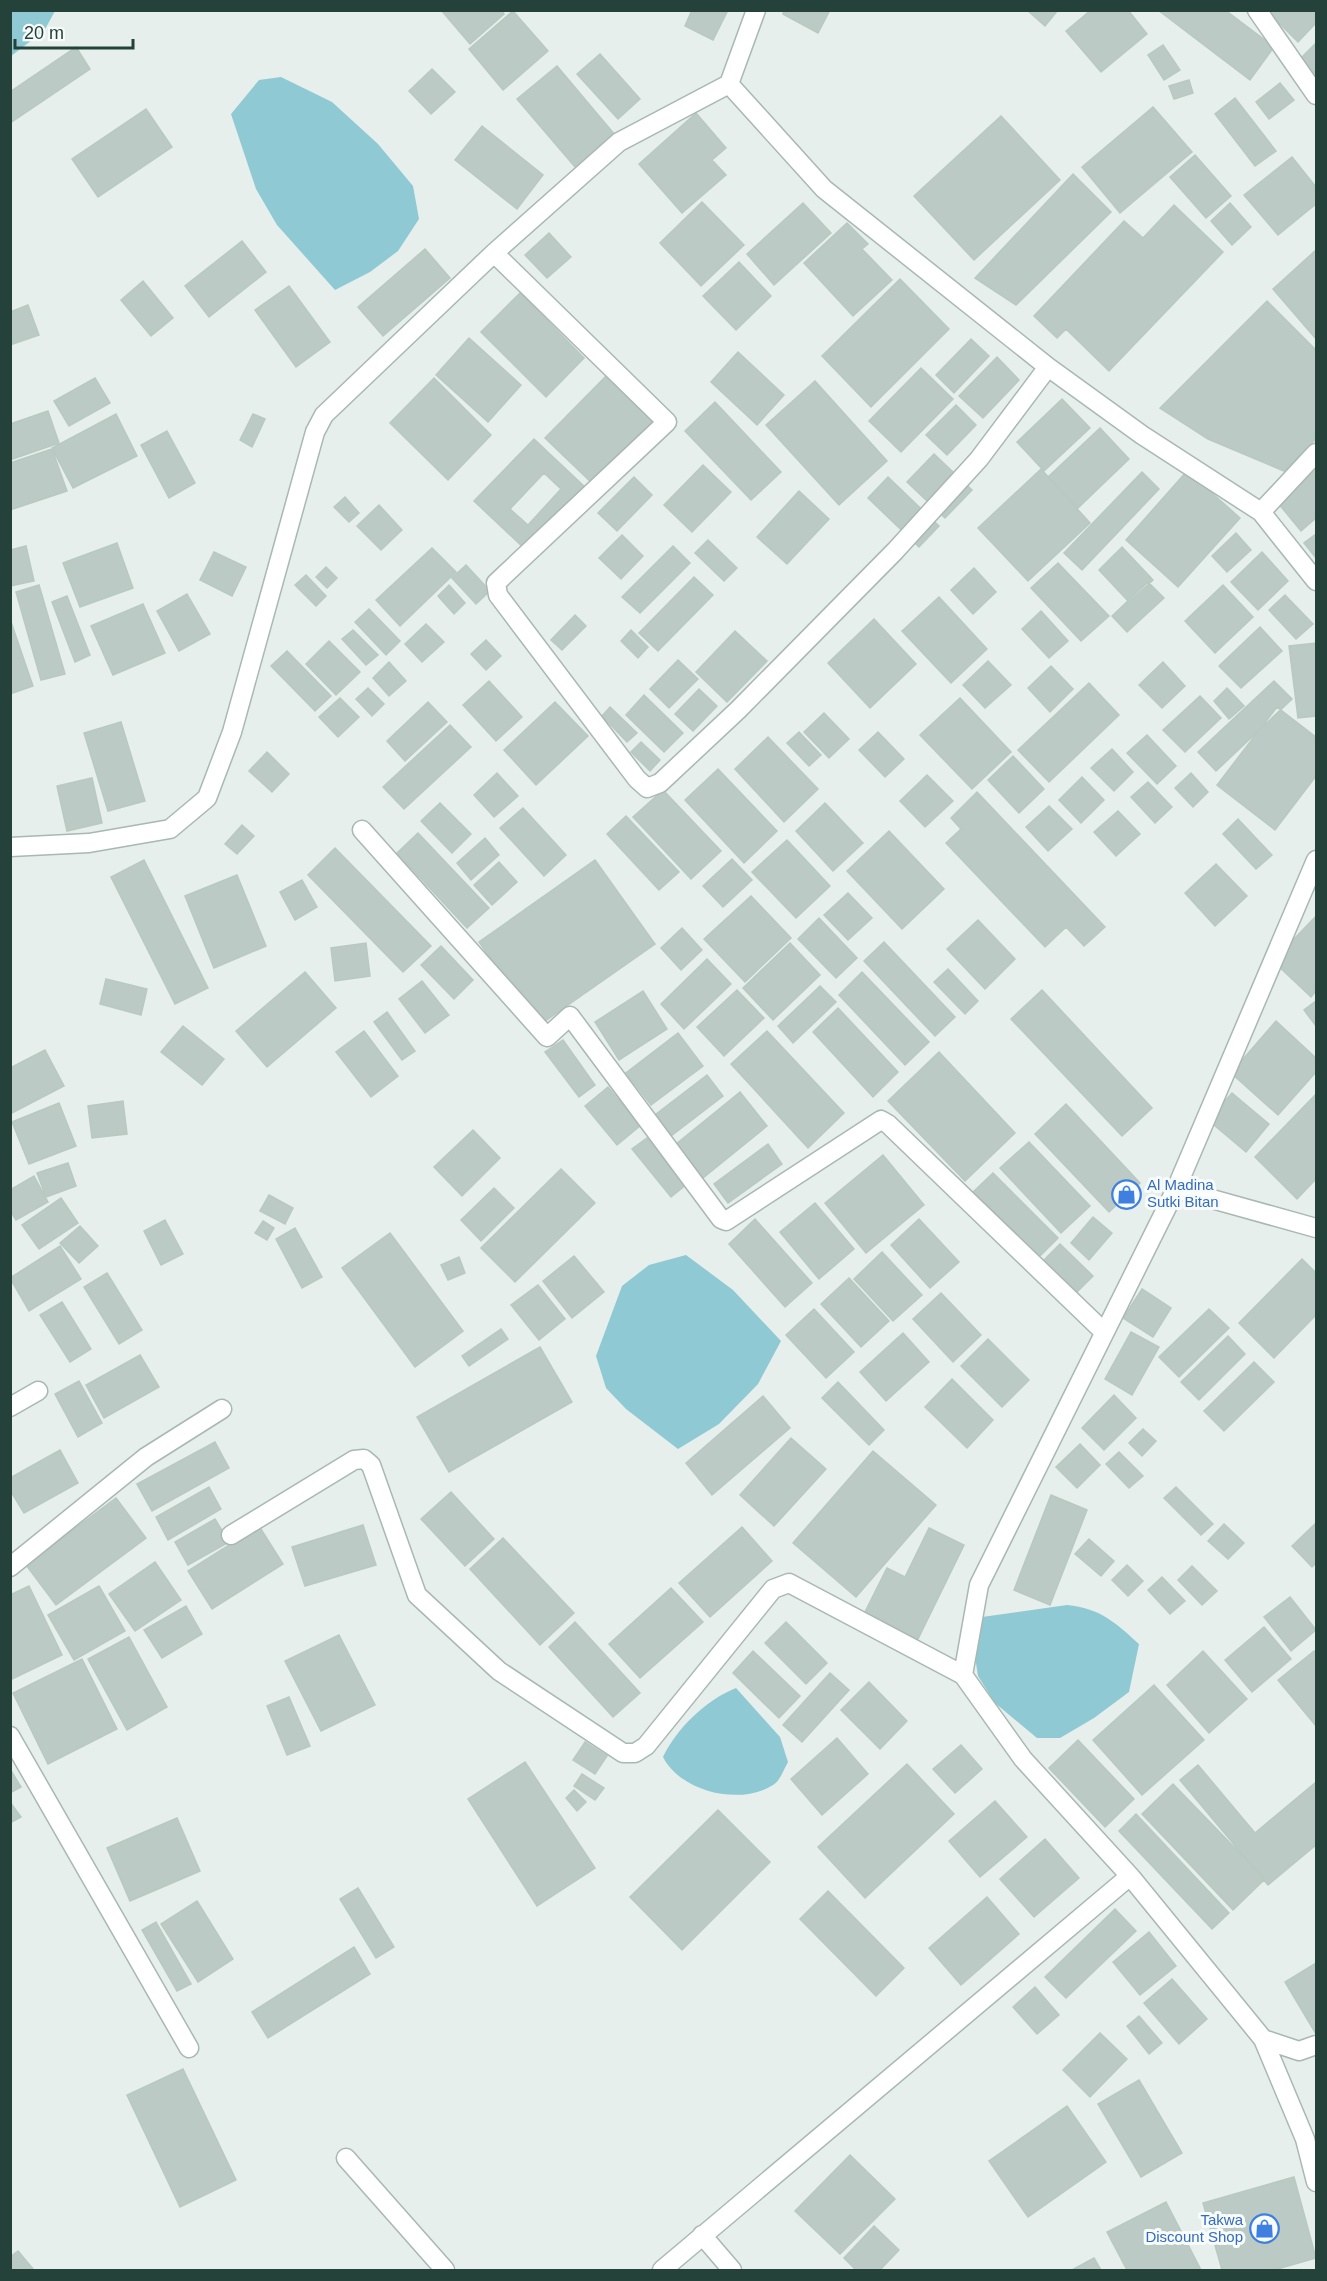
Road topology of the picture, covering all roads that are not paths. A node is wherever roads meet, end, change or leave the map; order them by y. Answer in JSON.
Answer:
{"nodes":[{"id":1,"x":756,"y":10,"type":"edge"},
{"id":2,"x":1257,"y":10,"type":"edge"},
{"id":3,"x":729,"y":84,"type":"junction"},
{"id":4,"x":1317,"y":95,"type":"edge"},
{"id":5,"x":494,"y":253,"type":"junction"},
{"id":6,"x":1048,"y":367,"type":"junction"},
{"id":7,"x":1317,"y":453,"type":"edge"},
{"id":8,"x":1261,"y":512,"type":"junction"},
{"id":9,"x":1317,"y":581,"type":"edge"},
{"id":10,"x":362,"y":831,"type":"dead end"},
{"id":11,"x":10,"y":847,"type":"edge"},
{"id":12,"x":1317,"y":860,"type":"edge"},
{"id":13,"x":1176,"y":1189,"type":"junction"},
{"id":14,"x":1317,"y":1228,"type":"edge"},
{"id":15,"x":1104,"y":1332,"type":"junction"},
{"id":16,"x":38,"y":1391,"type":"dead end"},
{"id":17,"x":10,"y":1407,"type":"edge"},
{"id":18,"x":222,"y":1410,"type":"dead end"},
{"id":19,"x":231,"y":1535,"type":"dead end"},
{"id":20,"x":10,"y":1567,"type":"edge"},
{"id":21,"x":963,"y":1675,"type":"junction"},
{"id":22,"x":10,"y":1736,"type":"edge"},
{"id":23,"x":1130,"y":1876,"type":"junction"},
{"id":24,"x":1263,"y":2039,"type":"junction"},
{"id":25,"x":1317,"y":2044,"type":"edge"},
{"id":26,"x":189,"y":2048,"type":"dead end"},
{"id":27,"x":346,"y":2158,"type":"dead end"},
{"id":28,"x":1317,"y":2182,"type":"edge"},
{"id":29,"x":702,"y":2235,"type":"junction"},
{"id":30,"x":445,"y":2271,"type":"edge"},
{"id":31,"x":662,"y":2271,"type":"edge"},
{"id":32,"x":732,"y":2271,"type":"edge"}],
"edges":[{"from":1,"to":3,"type":"street"},
{"from":2,"to":4,"type":"street"},
{"from":3,"to":5,"type":"street"},
{"from":3,"to":6,"type":"street"},
{"from":5,"to":6,"type":"street"},
{"from":5,"to":11,"type":"street"},
{"from":6,"to":8,"type":"street"},
{"from":7,"to":8,"type":"street"},
{"from":8,"to":9,"type":"street"},
{"from":10,"to":15,"type":"street"},
{"from":12,"to":13,"type":"street"},
{"from":13,"to":14,"type":"street"},
{"from":13,"to":15,"type":"street"},
{"from":15,"to":21,"type":"street"},
{"from":16,"to":17,"type":"street"},
{"from":18,"to":20,"type":"street"},
{"from":19,"to":21,"type":"street"},
{"from":21,"to":23,"type":"street"},
{"from":22,"to":26,"type":"street"},
{"from":23,"to":24,"type":"street"},
{"from":23,"to":29,"type":"street"},
{"from":24,"to":25,"type":"street"},
{"from":24,"to":28,"type":"street"},
{"from":27,"to":30,"type":"street"},
{"from":29,"to":31,"type":"street"},
{"from":29,"to":32,"type":"street"}]}
